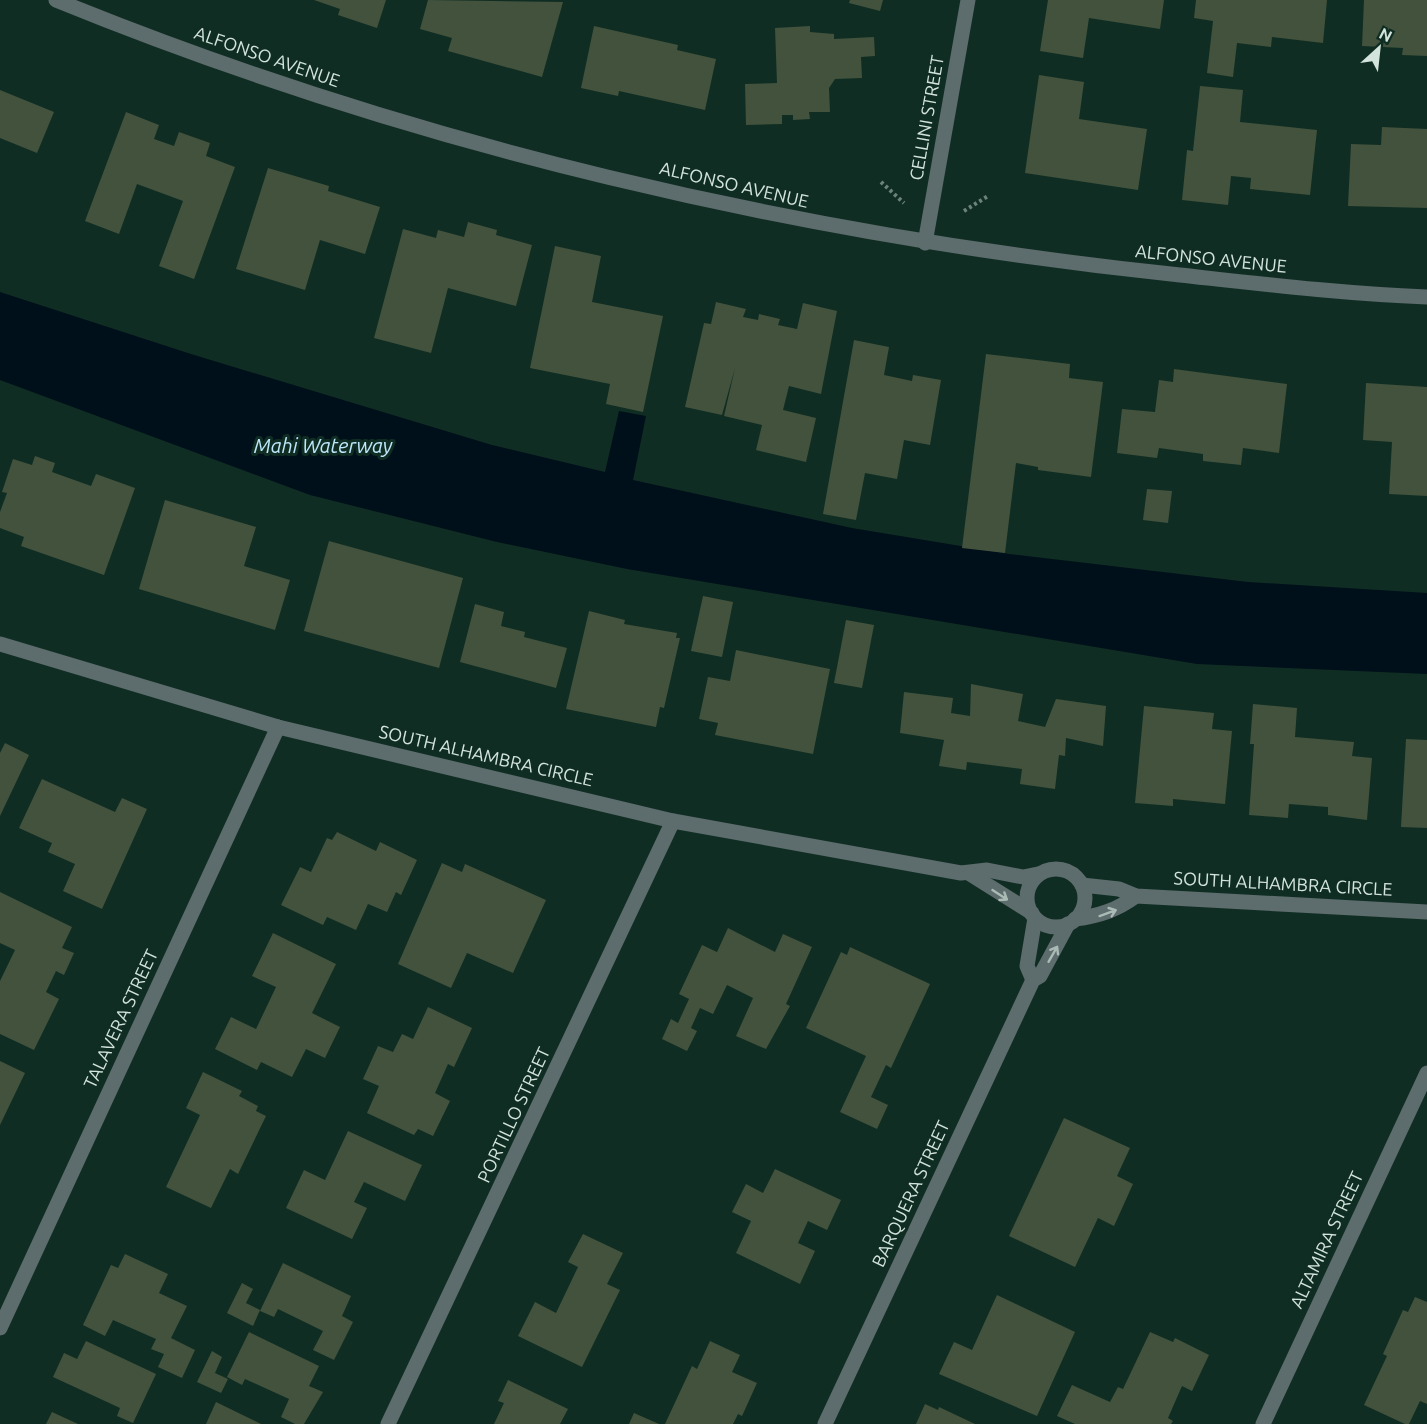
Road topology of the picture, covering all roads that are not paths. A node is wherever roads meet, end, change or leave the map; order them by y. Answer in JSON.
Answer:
{"nodes":[{"id":1,"x":56,"y":0,"type":"edge"},
{"id":2,"x":968,"y":0,"type":"edge"},
{"id":3,"x":925,"y":243,"type":"junction"},
{"id":4,"x":1427,"y":297,"type":"edge"},
{"id":5,"x":0,"y":644,"type":"edge"},
{"id":6,"x":278,"y":727,"type":"junction"},
{"id":7,"x":673,"y":821,"type":"junction"},
{"id":8,"x":970,"y":874,"type":"junction"},
{"id":9,"x":1038,"y":874,"type":"junction"},
{"id":10,"x":1082,"y":885,"type":"junction"},
{"id":11,"x":1136,"y":896,"type":"junction"},
{"id":12,"x":1427,"y":912,"type":"edge"},
{"id":13,"x":1033,"y":915,"type":"junction"},
{"id":14,"x":1072,"y":921,"type":"junction"},
{"id":15,"x":1033,"y":980,"type":"junction"},
{"id":16,"x":1427,"y":1073,"type":"edge"},
{"id":17,"x":0,"y":1328,"type":"edge"},
{"id":18,"x":388,"y":1424,"type":"edge"},
{"id":19,"x":825,"y":1424,"type":"edge"},
{"id":20,"x":1263,"y":1424,"type":"edge"}],
"edges":[{"from":1,"to":3,"type":"street","name":"ALFONSO AVENUE"},
{"from":2,"to":3,"type":"street","name":"CELLINI STREET"},
{"from":3,"to":4,"type":"street","name":"ALFONSO AVENUE"},
{"from":5,"to":6,"type":"street","name":"SOUTH ALHAMBRA CIRCLE"},
{"from":6,"to":7,"type":"street","name":"SOUTH ALHAMBRA CIRCLE"},
{"from":6,"to":17,"type":"street","name":"TALAVERA STREET"},
{"from":7,"to":8,"type":"street","name":"SOUTH ALHAMBRA CIRCLE"},
{"from":7,"to":18,"type":"street","name":"PORTILLO STREET"},
{"from":8,"to":9,"type":"street","name":"SOUTH ALHAMBRA CIRCLE"},
{"from":8,"to":13,"type":"street","name":"SOUTH ALHAMBRA CIRCLE","one_way":true},
{"from":9,"to":10,"type":"street"},
{"from":9,"to":13,"type":"street"},
{"from":10,"to":11,"type":"street","name":"SOUTH ALHAMBRA CIRCLE"},
{"from":10,"to":14,"type":"street"},
{"from":11,"to":12,"type":"street","name":"SOUTH ALHAMBRA CIRCLE"},
{"from":14,"to":11,"type":"street","one_way":true},
{"from":13,"to":14,"type":"street"},
{"from":13,"to":15,"type":"street"},
{"from":15,"to":14,"type":"street","name":"BARQUERA STREET","one_way":true},
{"from":15,"to":19,"type":"street","name":"BARQUERA STREET"},
{"from":16,"to":20,"type":"street","name":"ALTAMIRA STREET"}]}
